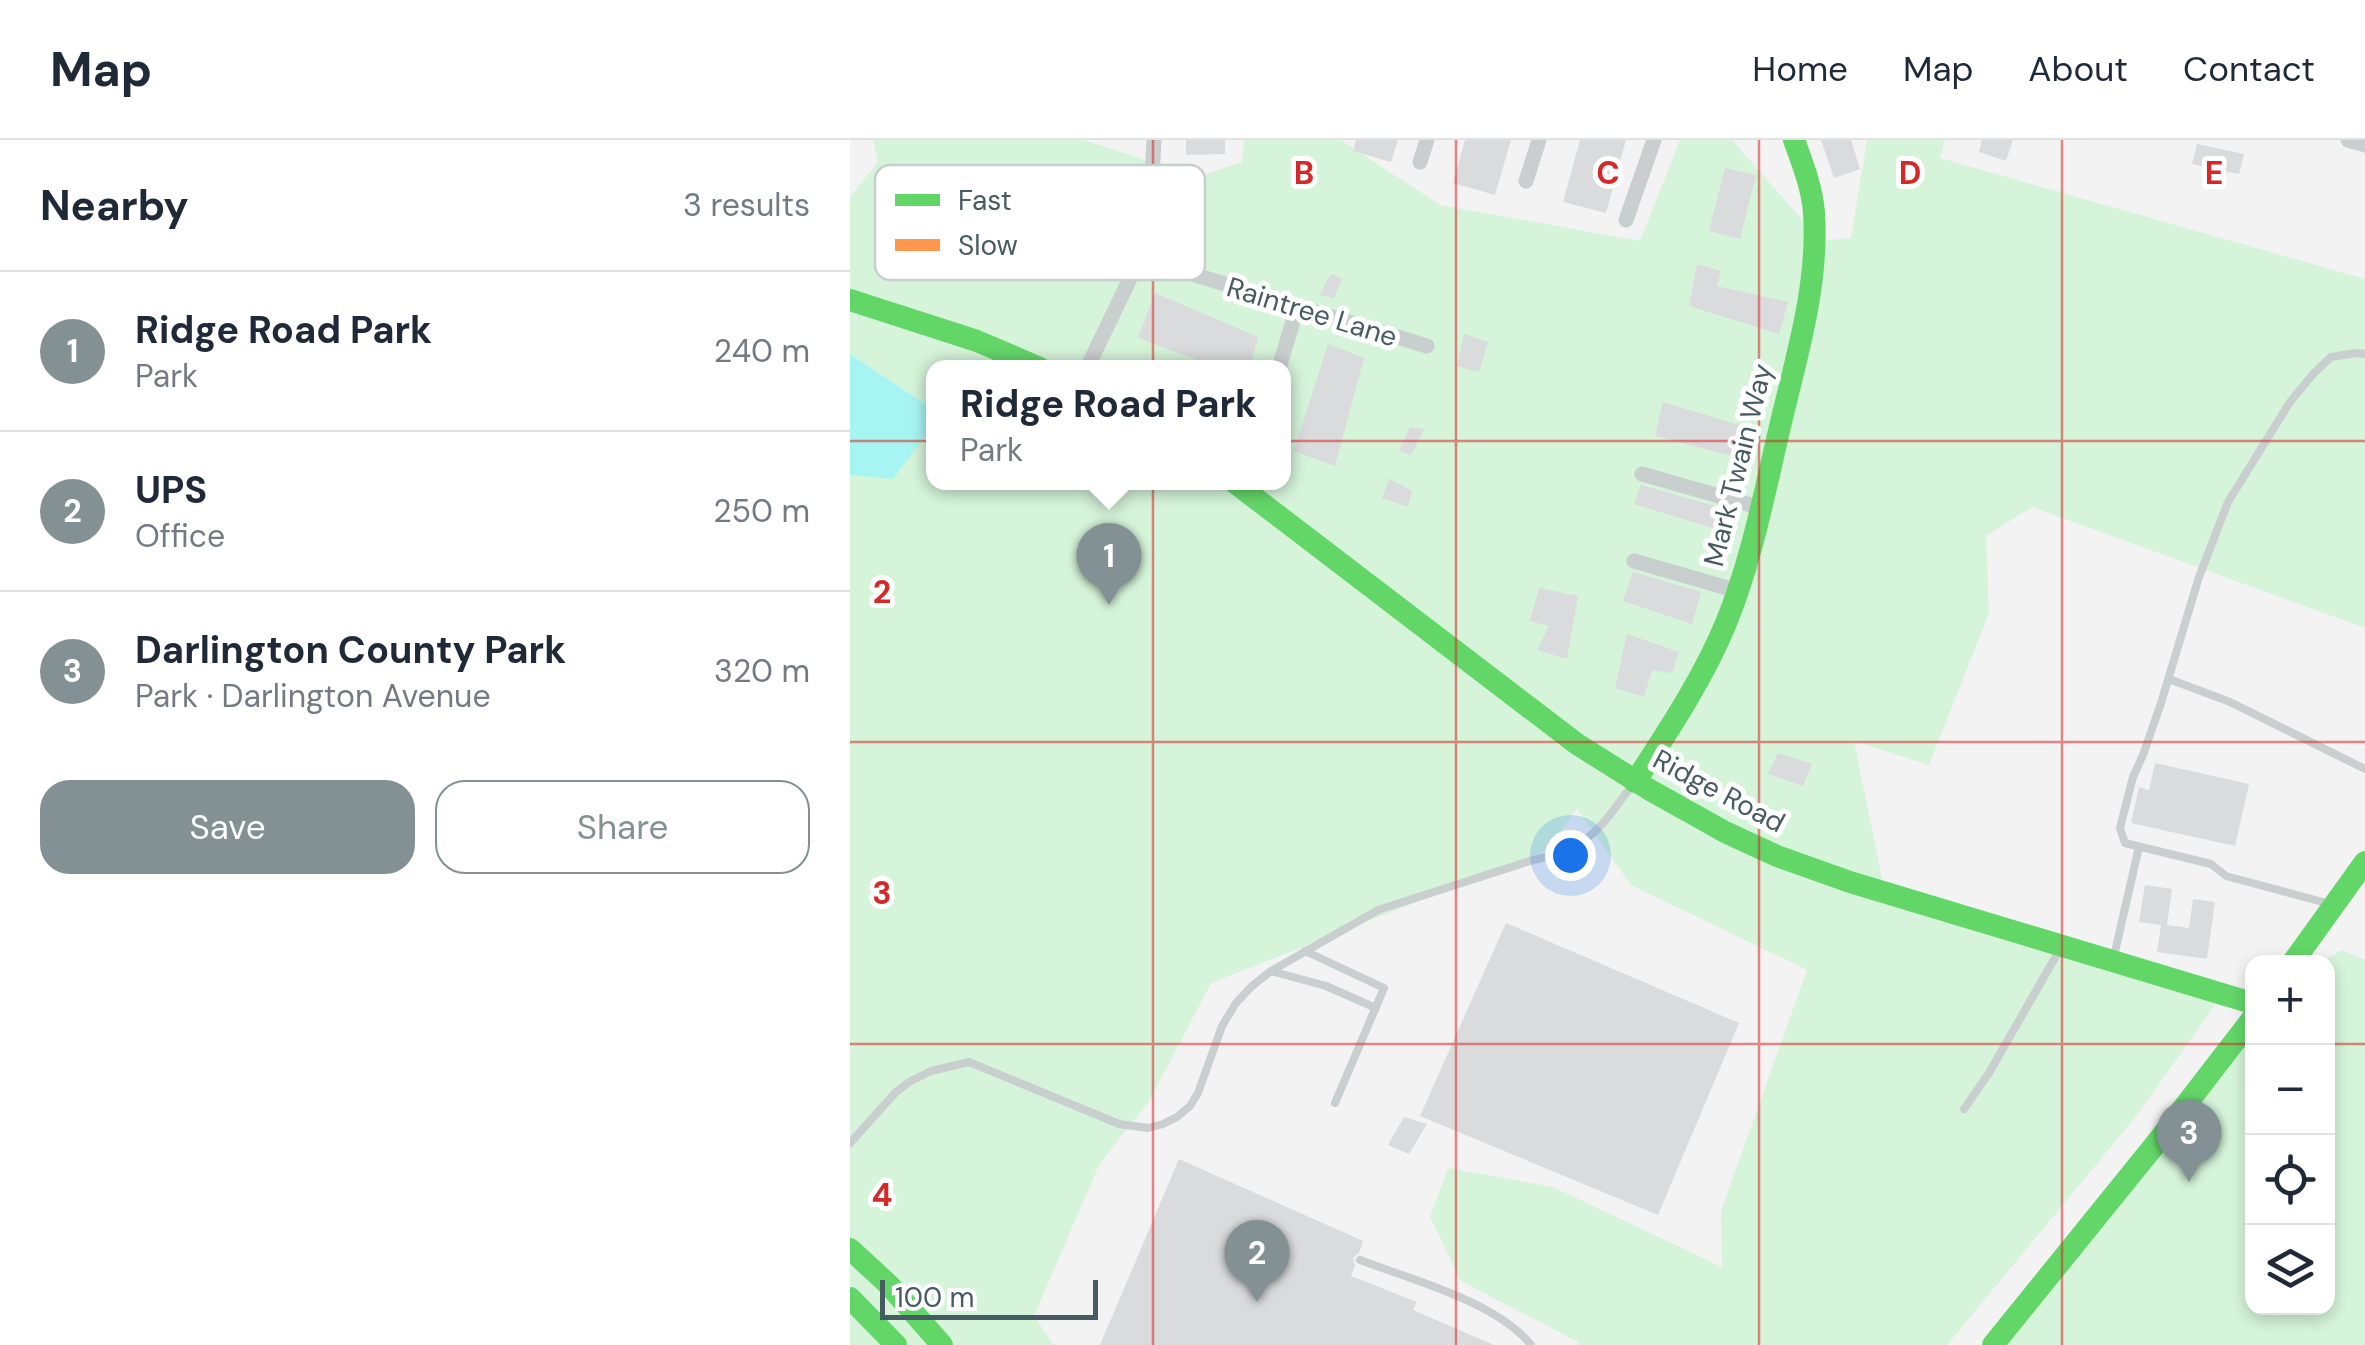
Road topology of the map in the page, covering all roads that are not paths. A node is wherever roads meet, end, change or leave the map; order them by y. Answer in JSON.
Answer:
{"nodes":[{"id":1,"x":1154,"y":140,"type":"edge"},
{"id":2,"x":1427,"y":140,"type":"edge"},
{"id":3,"x":1539,"y":140,"type":"edge"},
{"id":4,"x":1654,"y":140,"type":"edge"},
{"id":5,"x":1794,"y":140,"type":"edge"},
{"id":6,"x":2348,"y":140,"type":"edge"},
{"id":7,"x":2365,"y":145,"type":"edge"},
{"id":8,"x":1420,"y":162,"type":"dead end"},
{"id":9,"x":1153,"y":165,"type":"edge"},
{"id":10,"x":1526,"y":181,"type":"dead end"},
{"id":11,"x":1626,"y":220,"type":"dead end"},
{"id":12,"x":1205,"y":279,"type":"edge"},
{"id":13,"x":1129,"y":280,"type":"edge"},
{"id":14,"x":850,"y":300,"type":"edge"},
{"id":15,"x":1297,"y":308,"type":"junction"},
{"id":16,"x":1427,"y":346,"type":"dead end"},
{"id":17,"x":2365,"y":354,"type":"edge"},
{"id":18,"x":1022,"y":360,"type":"edge"},
{"id":19,"x":1091,"y":360,"type":"edge"},
{"id":20,"x":1281,"y":360,"type":"edge"},
{"id":21,"x":1642,"y":474,"type":"dead end"},
{"id":22,"x":1244,"y":490,"type":"edge"},
{"id":23,"x":1761,"y":508,"type":"junction"},
{"id":24,"x":1634,"y":561,"type":"dead end"},
{"id":25,"x":1738,"y":591,"type":"junction"},
{"id":26,"x":2169,"y":679,"type":"junction"},
{"id":27,"x":2365,"y":769,"type":"edge"},
{"id":28,"x":1635,"y":782,"type":"junction"},
{"id":29,"x":2139,"y":847,"type":"junction"},
{"id":30,"x":2365,"y":862,"type":"edge"},
{"id":31,"x":2334,"y":906,"type":"junction"},
{"id":32,"x":2062,"y":945,"type":"junction"},
{"id":33,"x":1305,"y":952,"type":"junction"},
{"id":34,"x":2299,"y":955,"type":"edge"},
{"id":35,"x":2113,"y":961,"type":"junction"},
{"id":36,"x":1271,"y":971,"type":"junction"},
{"id":37,"x":2245,"y":1002,"type":"edge"},
{"id":38,"x":1376,"y":1008,"type":"junction"},
{"id":39,"x":2245,"y":1028,"type":"edge"},
{"id":40,"x":1335,"y":1103,"type":"dead end"},
{"id":41,"x":1964,"y":1109,"type":"dead end"},
{"id":42,"x":850,"y":1143,"type":"edge"},
{"id":43,"x":850,"y":1250,"type":"edge"},
{"id":44,"x":1360,"y":1260,"type":"dead end"},
{"id":45,"x":850,"y":1298,"type":"edge"},
{"id":46,"x":896,"y":1345,"type":"edge"},
{"id":47,"x":942,"y":1345,"type":"edge"},
{"id":48,"x":1531,"y":1345,"type":"edge"},
{"id":49,"x":1993,"y":1345,"type":"edge"}],
"edges":[{"from":1,"to":9,"type":"street"},
{"from":2,"to":8,"type":"street"},
{"from":3,"to":10,"type":"street"},
{"from":4,"to":11,"type":"street"},
{"from":5,"to":23,"type":"street","name":"Mark Twain Way"},
{"from":6,"to":7,"type":"street"},
{"from":12,"to":15,"type":"street","name":"Raintree Lane"},
{"from":13,"to":19,"type":"street"},
{"from":14,"to":18,"type":"street"},
{"from":15,"to":16,"type":"street","name":"Raintree Lane"},
{"from":15,"to":20,"type":"street"},
{"from":17,"to":26,"type":"lane"},
{"from":21,"to":23,"type":"street"},
{"from":22,"to":28,"type":"street","name":"Ridge Road"},
{"from":23,"to":25,"type":"street","name":"Mark Twain Way"},
{"from":24,"to":25,"type":"street"},
{"from":25,"to":28,"type":"street","name":"Mark Twain Way"},
{"from":26,"to":27,"type":"lane"},
{"from":26,"to":29,"type":"lane"},
{"from":28,"to":32,"type":"street","name":"Ridge Road"},
{"from":28,"to":33,"type":"lane"},
{"from":29,"to":31,"type":"lane"},
{"from":29,"to":35,"type":"lane"},
{"from":30,"to":31,"type":"street"},
{"from":31,"to":34,"type":"street"},
{"from":32,"to":35,"type":"street","name":"Ridge Road"},
{"from":32,"to":41,"type":"lane"},
{"from":33,"to":36,"type":"lane"},
{"from":33,"to":38,"type":"lane"},
{"from":35,"to":37,"type":"street","name":"Ridge Road"},
{"from":36,"to":38,"type":"lane"},
{"from":36,"to":42,"type":"lane"},
{"from":38,"to":40,"type":"lane"},
{"from":39,"to":49,"type":"street"},
{"from":43,"to":47,"type":"street"},
{"from":44,"to":48,"type":"lane"},
{"from":45,"to":46,"type":"street"}]}
